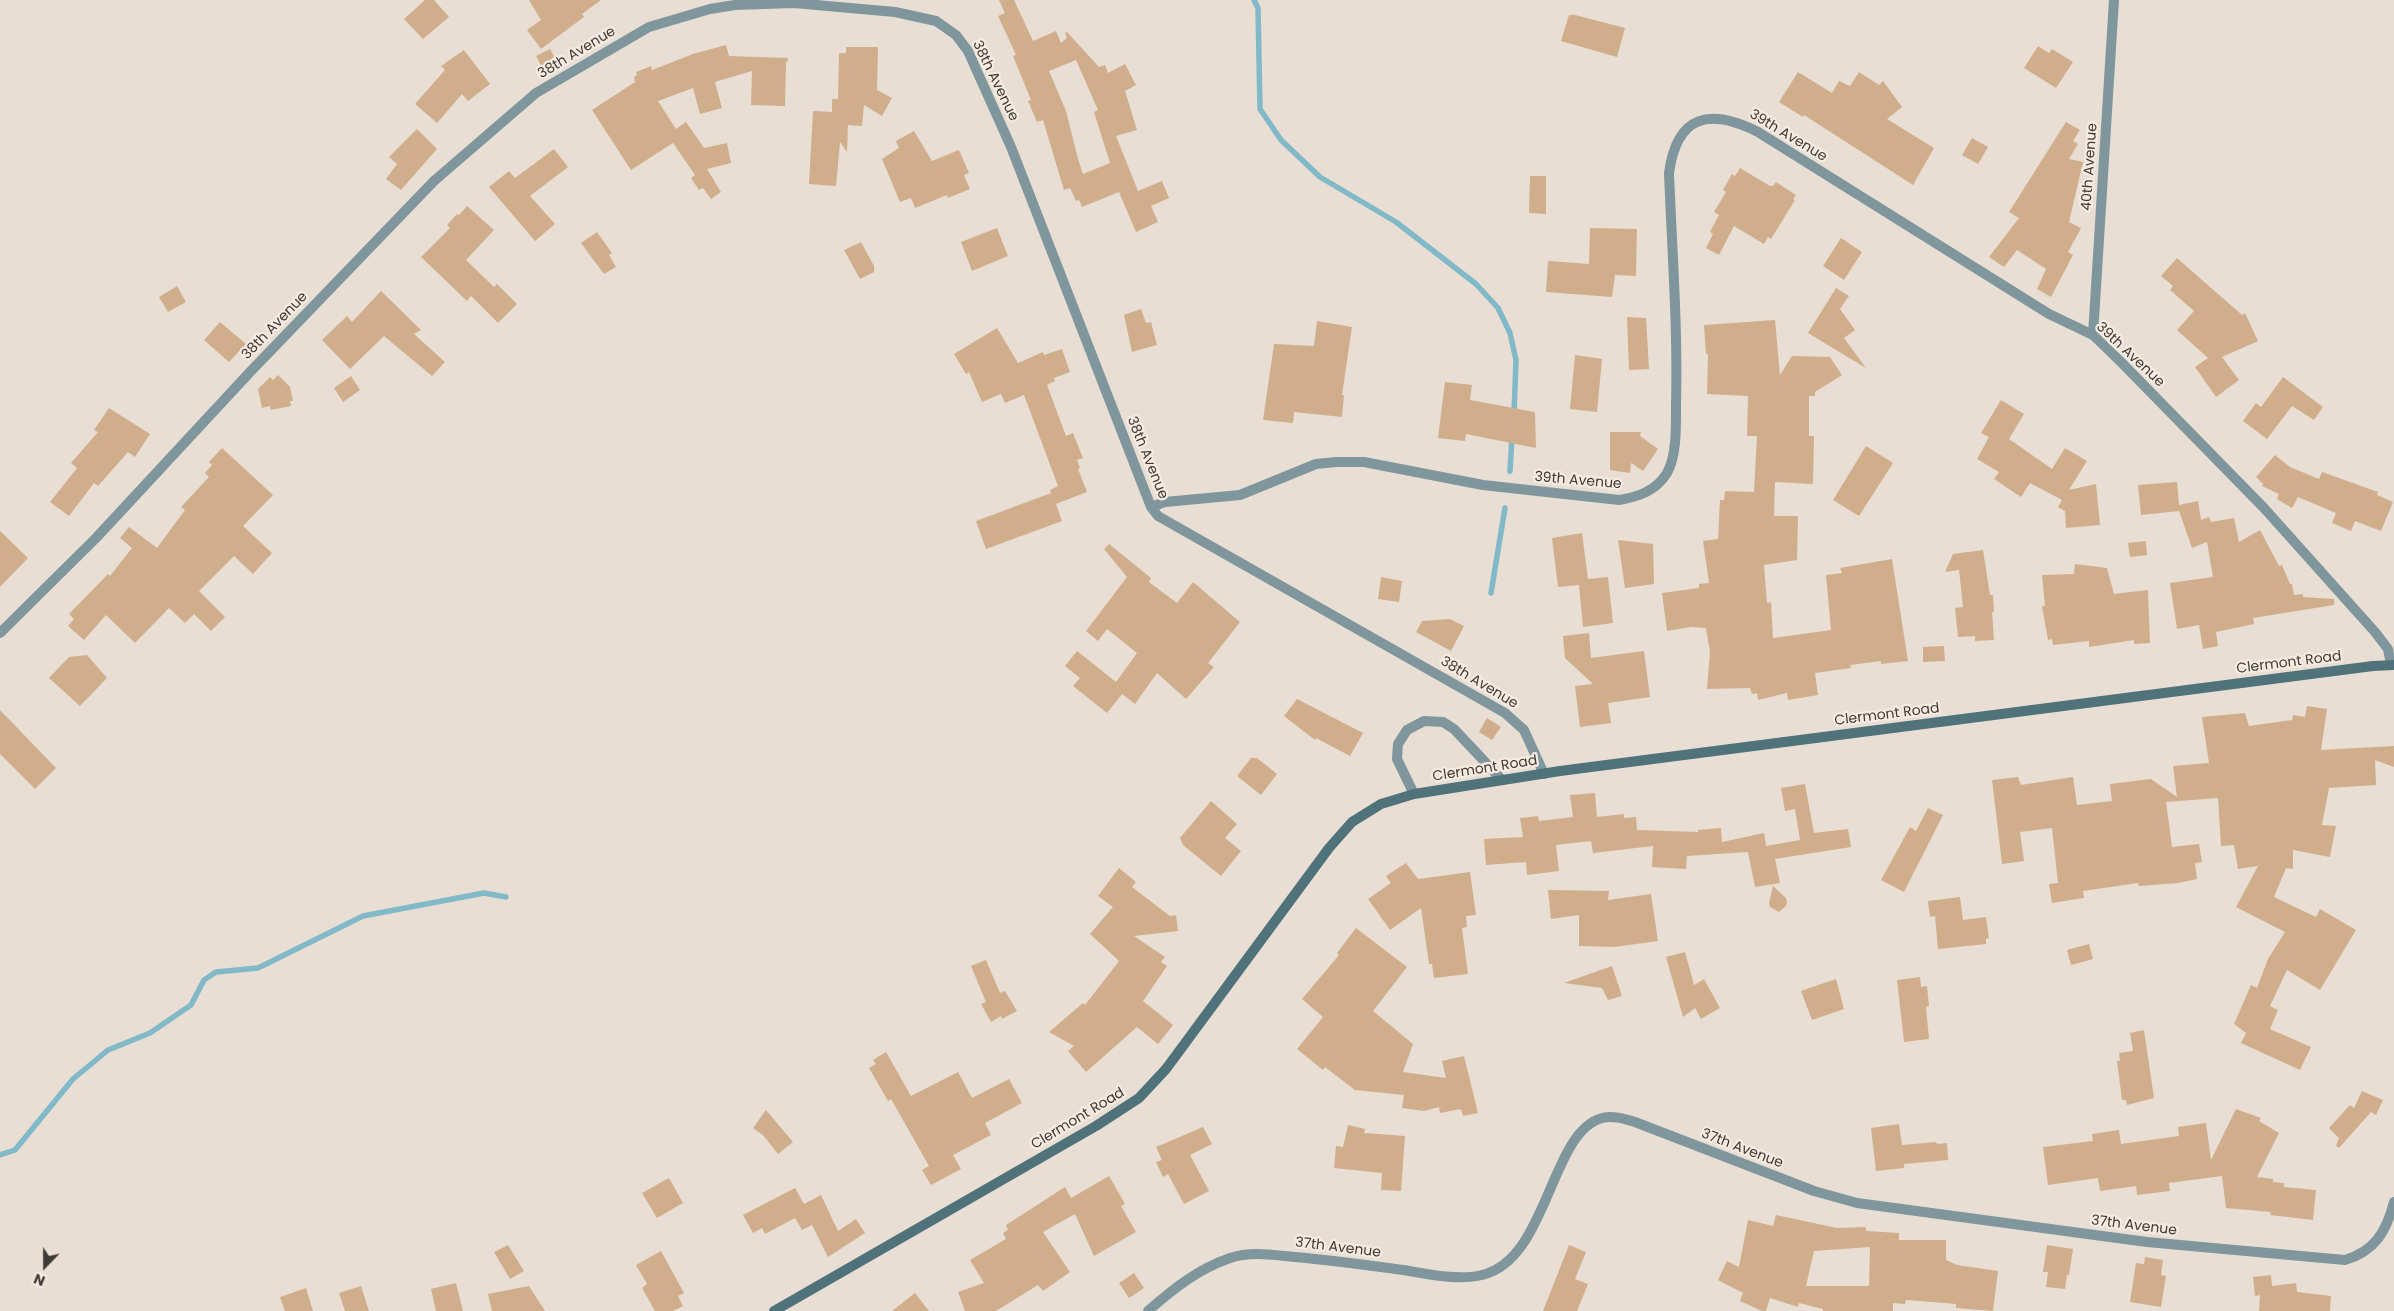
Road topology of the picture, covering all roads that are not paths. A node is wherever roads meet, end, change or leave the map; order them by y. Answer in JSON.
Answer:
{"nodes":[{"id":1,"x":2114,"y":0,"type":"edge"},
{"id":2,"x":2093,"y":335,"type":"junction"},
{"id":3,"x":1151,"y":507,"type":"junction"},
{"id":4,"x":0,"y":633,"type":"edge"},
{"id":5,"x":2393,"y":665,"type":"edge"},
{"id":6,"x":1544,"y":774,"type":"junction"},
{"id":7,"x":1502,"y":780,"type":"junction"},
{"id":8,"x":1414,"y":794,"type":"junction"},
{"id":9,"x":2394,"y":1202,"type":"edge"},
{"id":10,"x":774,"y":1311,"type":"edge"},
{"id":11,"x":1148,"y":1311,"type":"edge"}],
"edges":[{"from":1,"to":2,"type":"street","name":"40th Avenue"},
{"from":2,"to":3,"type":"street","name":"39th Avenue"},
{"from":2,"to":5,"type":"street","name":"39th Avenue"},
{"from":3,"to":4,"type":"street","name":"38th Avenue"},
{"from":3,"to":6,"type":"street","name":"38th Avenue"},
{"from":5,"to":6,"type":"street","name":"Clermont Road"},
{"from":6,"to":7,"type":"street","name":"Clermont Road"},
{"from":7,"to":8,"type":"street","name":"Clermont Road"},
{"from":7,"to":8,"type":"street"},
{"from":8,"to":10,"type":"street","name":"Clermont Road"},
{"from":9,"to":11,"type":"street","name":"37th Avenue"}]}
